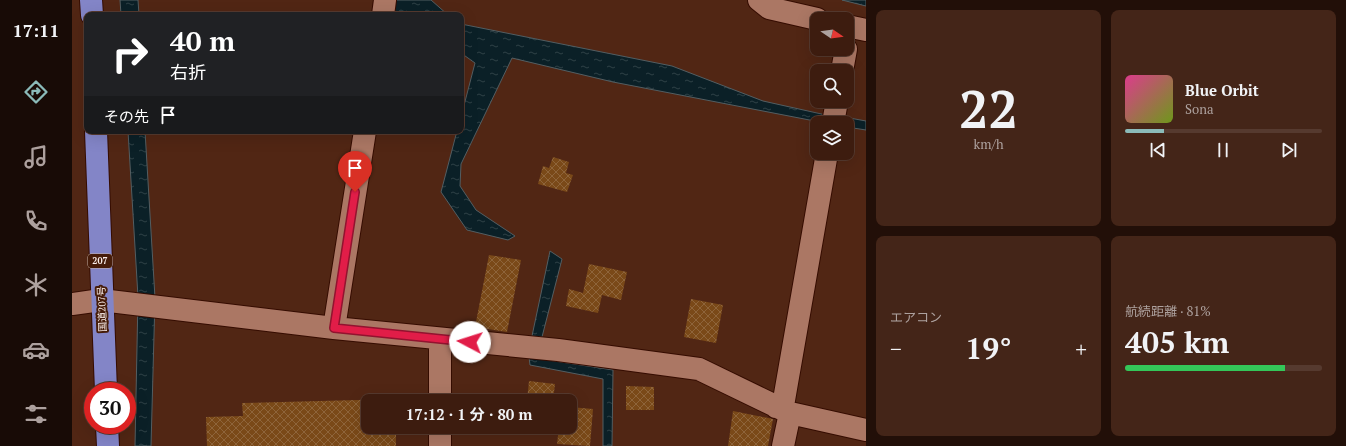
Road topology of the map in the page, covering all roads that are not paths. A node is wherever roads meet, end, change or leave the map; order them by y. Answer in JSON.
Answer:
{"nodes":[{"id":1,"x":91,"y":0,"type":"edge"},
{"id":2,"x":759,"y":0,"type":"edge"},
{"id":3,"x":92,"y":12,"type":"edge"},
{"id":4,"x":810,"y":17,"type":"edge"},
{"id":5,"x":96,"y":134,"type":"edge"},
{"id":6,"x":365,"y":134,"type":"edge"},
{"id":7,"x":826,"y":160,"type":"edge"},
{"id":8,"x":101,"y":300,"type":"junction"},
{"id":9,"x":72,"y":304,"type":"edge"},
{"id":10,"x":334,"y":328,"type":"junction"},
{"id":11,"x":440,"y":339,"type":"junction"},
{"id":12,"x":106,"y":382,"type":"edge"},
{"id":13,"x":440,"y":394,"type":"edge"},
{"id":14,"x":783,"y":410,"type":"junction"},
{"id":15,"x":866,"y":430,"type":"edge"},
{"id":16,"x":107,"y":434,"type":"edge"},
{"id":17,"x":440,"y":434,"type":"edge"},
{"id":18,"x":108,"y":446,"type":"edge"},
{"id":19,"x":440,"y":446,"type":"edge"},
{"id":20,"x":783,"y":446,"type":"edge"}],
"edges":[{"from":1,"to":3,"type":"highway"},
{"from":2,"to":4,"type":"street"},
{"from":5,"to":8,"type":"highway","name":"国道207号","number":"207"},
{"from":6,"to":10,"type":"street"},
{"from":7,"to":14,"type":"street"},
{"from":8,"to":9,"type":"street"},
{"from":8,"to":10,"type":"street"},
{"from":8,"to":12,"type":"highway","name":"国道207号","number":"207"},
{"from":10,"to":11,"type":"street"},
{"from":11,"to":13,"type":"street"},
{"from":11,"to":14,"type":"street"},
{"from":14,"to":15,"type":"street"},
{"from":14,"to":20,"type":"street"},
{"from":16,"to":18,"type":"highway"},
{"from":17,"to":19,"type":"street"}]}
